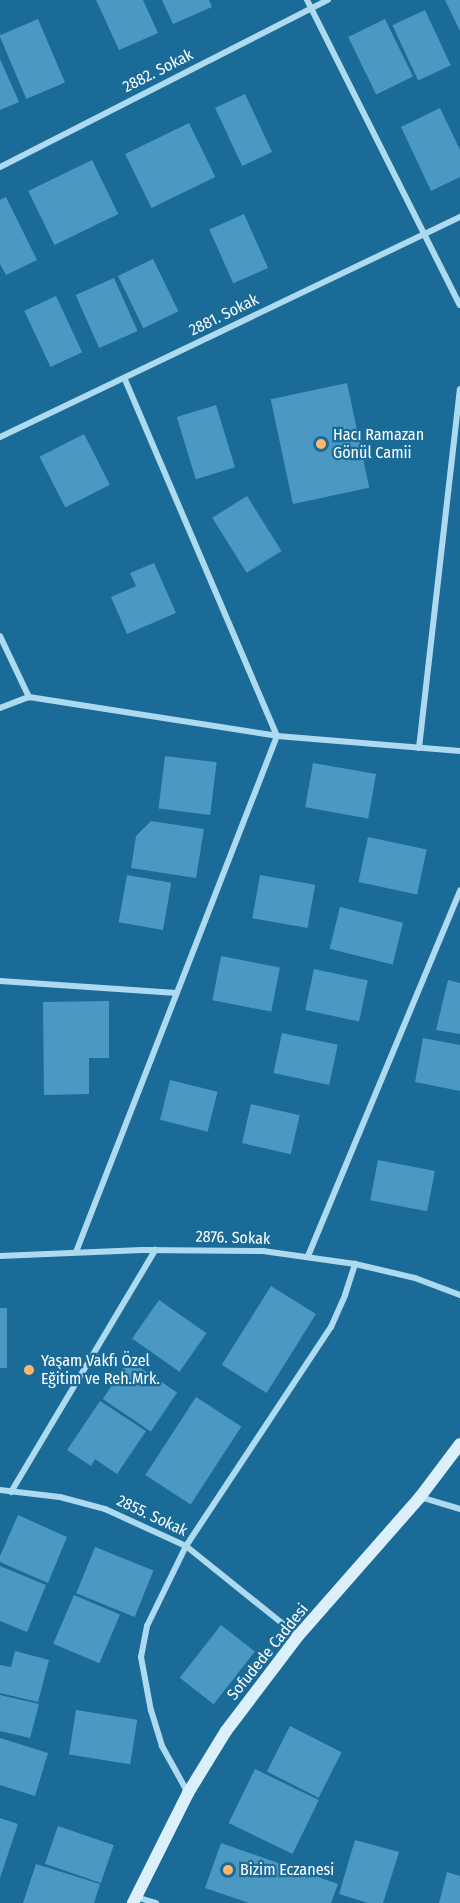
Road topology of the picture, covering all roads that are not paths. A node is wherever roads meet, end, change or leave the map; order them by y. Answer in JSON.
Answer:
{"nodes":[{"id":1,"x":307,"y":0,"type":"edge"},
{"id":2,"x":328,"y":0,"type":"edge"},
{"id":3,"x":311,"y":9,"type":"junction"},
{"id":4,"x":0,"y":167,"type":"edge"},
{"id":5,"x":460,"y":217,"type":"edge"},
{"id":6,"x":424,"y":234,"type":"junction"},
{"id":7,"x":460,"y":305,"type":"edge"},
{"id":8,"x":124,"y":378,"type":"junction"},
{"id":9,"x":460,"y":389,"type":"edge"},
{"id":10,"x":0,"y":437,"type":"edge"},
{"id":11,"x":460,"y":452,"type":"edge"},
{"id":12,"x":453,"y":455,"type":"junction"},
{"id":13,"x":0,"y":636,"type":"edge"},
{"id":14,"x":29,"y":697,"type":"junction"},
{"id":15,"x":0,"y":708,"type":"edge"},
{"id":16,"x":277,"y":736,"type":"junction"},
{"id":17,"x":419,"y":748,"type":"junction"},
{"id":18,"x":460,"y":751,"type":"edge"},
{"id":19,"x":460,"y":890,"type":"edge"},
{"id":20,"x":0,"y":981,"type":"edge"},
{"id":21,"x":177,"y":993,"type":"junction"},
{"id":22,"x":155,"y":1250,"type":"junction"},
{"id":23,"x":76,"y":1252,"type":"junction"},
{"id":24,"x":0,"y":1256,"type":"edge"},
{"id":25,"x":308,"y":1256,"type":"junction"},
{"id":26,"x":355,"y":1264,"type":"junction"},
{"id":27,"x":460,"y":1295,"type":"edge"},
{"id":28,"x":460,"y":1444,"type":"edge"},
{"id":29,"x":0,"y":1490,"type":"edge"},
{"id":30,"x":11,"y":1492,"type":"junction"},
{"id":31,"x":420,"y":1497,"type":"junction"},
{"id":32,"x":460,"y":1509,"type":"edge"},
{"id":33,"x":186,"y":1546,"type":"junction"},
{"id":34,"x":298,"y":1636,"type":"junction"},
{"id":35,"x":188,"y":1793,"type":"junction"},
{"id":36,"x":134,"y":1900,"type":"edge"},
{"id":37,"x":156,"y":1903,"type":"edge"}],
"edges":[{"from":1,"to":3,"type":"street"},
{"from":2,"to":3,"type":"street","name":"2882. Sokak"},
{"from":3,"to":4,"type":"street","name":"2882. Sokak"},
{"from":3,"to":6,"type":"street"},
{"from":5,"to":6,"type":"street","name":"2881. Sokak"},
{"from":6,"to":7,"type":"street"},
{"from":6,"to":8,"type":"street","name":"2881. Sokak"},
{"from":8,"to":10,"type":"street","name":"2881. Sokak"},
{"from":8,"to":16,"type":"street"},
{"from":9,"to":12,"type":"street"},
{"from":11,"to":12,"type":"street"},
{"from":12,"to":17,"type":"street"},
{"from":13,"to":14,"type":"street"},
{"from":14,"to":15,"type":"street"},
{"from":14,"to":16,"type":"street"},
{"from":16,"to":17,"type":"street"},
{"from":16,"to":21,"type":"street"},
{"from":17,"to":18,"type":"street"},
{"from":19,"to":25,"type":"street"},
{"from":20,"to":21,"type":"street"},
{"from":21,"to":23,"type":"street"},
{"from":22,"to":23,"type":"street","name":"2876. Sokak"},
{"from":22,"to":25,"type":"street","name":"2876. Sokak"},
{"from":22,"to":30,"type":"street"},
{"from":23,"to":24,"type":"street","name":"2876. Sokak"},
{"from":25,"to":26,"type":"street","name":"2876. Sokak"},
{"from":26,"to":27,"type":"street","name":"2876. Sokak"},
{"from":26,"to":33,"type":"street"},
{"from":28,"to":31,"type":"main road","name":"Sofudede Caddesi"},
{"from":29,"to":30,"type":"street","name":"2855. Sokak"},
{"from":30,"to":33,"type":"street","name":"2855. Sokak"},
{"from":31,"to":32,"type":"street"},
{"from":31,"to":34,"type":"main road","name":"Sofudede Caddesi"},
{"from":33,"to":34,"type":"street","name":"2855. Sokak"},
{"from":33,"to":35,"type":"street"},
{"from":34,"to":35,"type":"main road","name":"Sofudede Caddesi"},
{"from":35,"to":36,"type":"main road","name":"Sofudede Caddesi"},
{"from":36,"to":37,"type":"street"}]}
